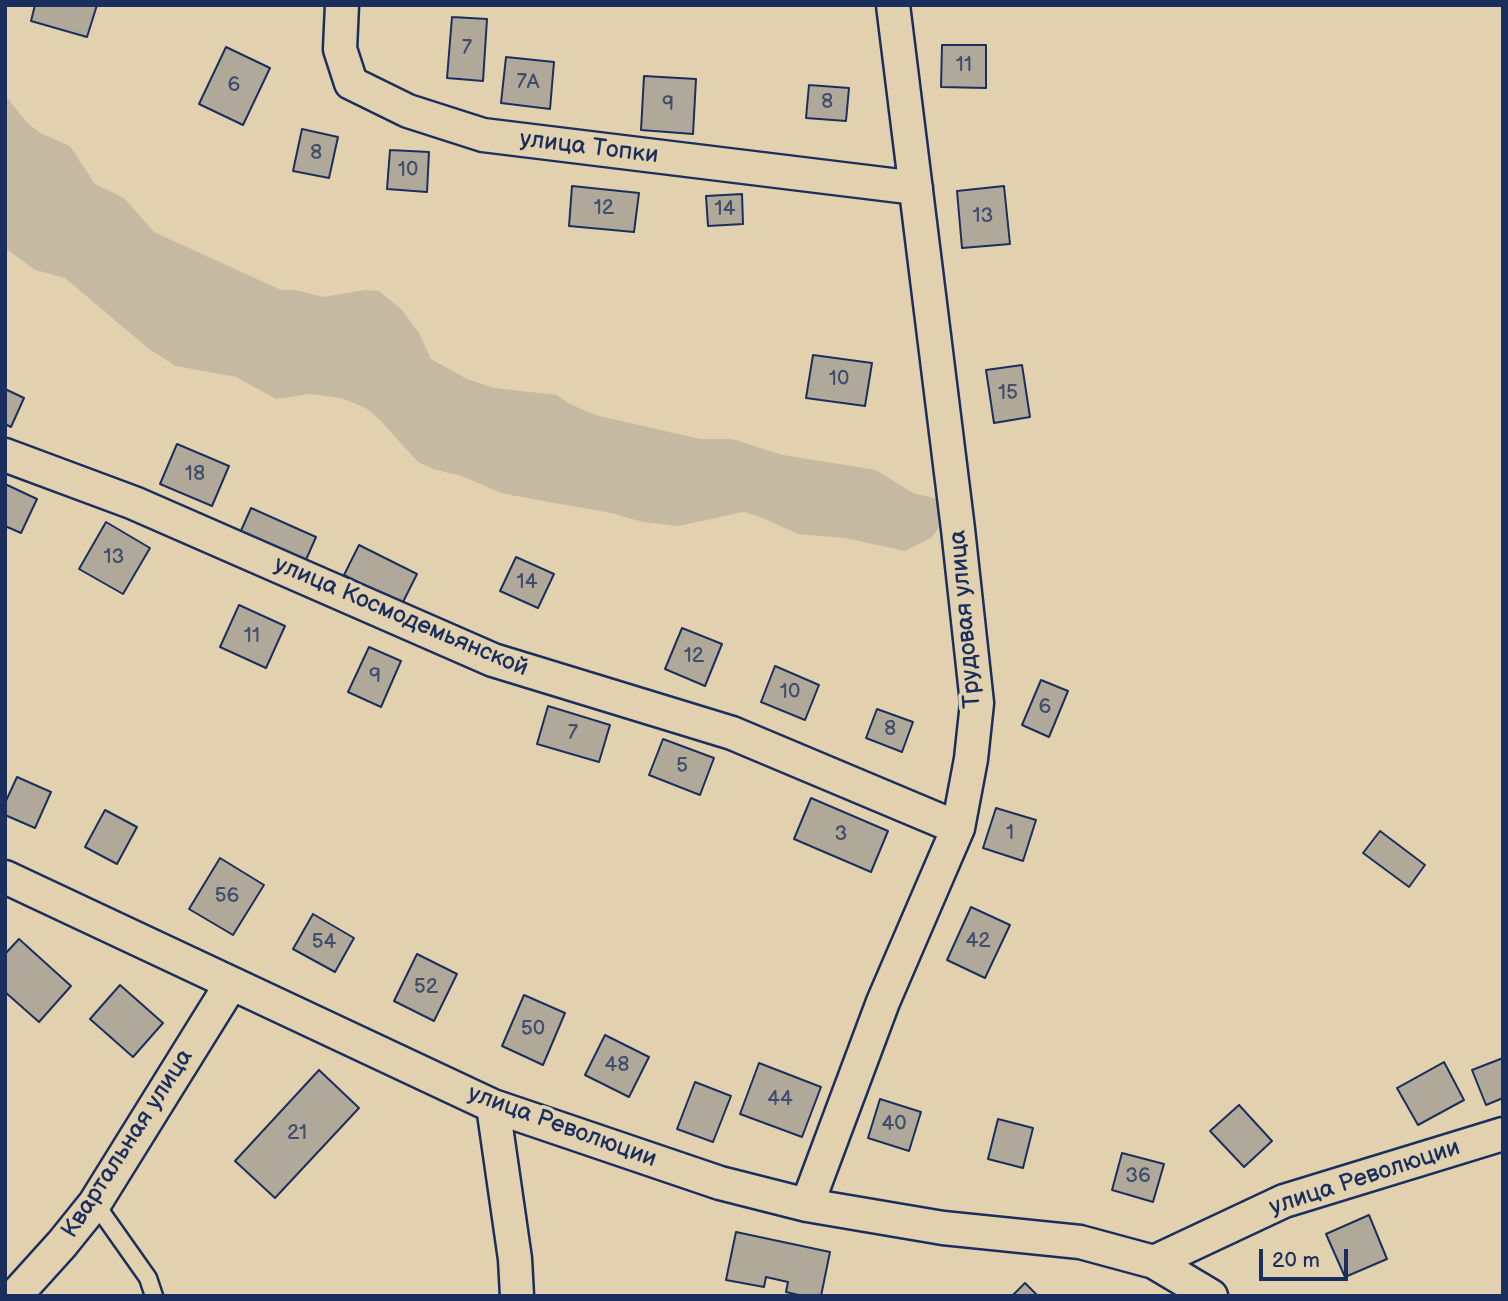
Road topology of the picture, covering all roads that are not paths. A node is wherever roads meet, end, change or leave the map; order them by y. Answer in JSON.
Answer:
{"nodes":[{"id":1,"x":342,"y":5,"type":"edge"},
{"id":2,"x":893,"y":5,"type":"edge"},
{"id":3,"x":916,"y":188,"type":"junction"},
{"id":4,"x":5,"y":455,"type":"edge"},
{"id":5,"x":958,"y":828,"type":"junction"},
{"id":6,"x":5,"y":877,"type":"edge"},
{"id":7,"x":231,"y":984,"type":"junction"},
{"id":8,"x":493,"y":1106,"type":"junction"},
{"id":9,"x":1503,"y":1135,"type":"edge"},
{"id":10,"x":95,"y":1203,"type":"junction"},
{"id":11,"x":807,"y":1205,"type":"junction"},
{"id":12,"x":1153,"y":1262,"type":"junction"},
{"id":13,"x":15,"y":1296,"type":"edge"},
{"id":14,"x":154,"y":1296,"type":"edge"},
{"id":15,"x":517,"y":1296,"type":"edge"},
{"id":16,"x":1211,"y":1296,"type":"edge"}],
"edges":[{"from":1,"to":3,"type":"street","name":"улица Топки"},
{"from":2,"to":3,"type":"street","name":"Трудовая улица"},
{"from":3,"to":5,"type":"street","name":"Трудовая улица"},
{"from":4,"to":5,"type":"street","name":"улица Космодемьянской"},
{"from":5,"to":11,"type":"street","name":"Трудовая улица"},
{"from":6,"to":7,"type":"street","name":"улица Революции"},
{"from":7,"to":8,"type":"street","name":"улица Революции"},
{"from":7,"to":10,"type":"street","name":"Квартальная улица"},
{"from":8,"to":11,"type":"street","name":"улица Революции"},
{"from":8,"to":15,"type":"street"},
{"from":9,"to":12,"type":"street","name":"улица Революции"},
{"from":10,"to":13,"type":"street","name":"Квартальная улица"},
{"from":10,"to":14,"type":"lane"},
{"from":11,"to":12,"type":"street","name":"улица Революции"},
{"from":12,"to":16,"type":"street","name":"улица Революции"}]}
